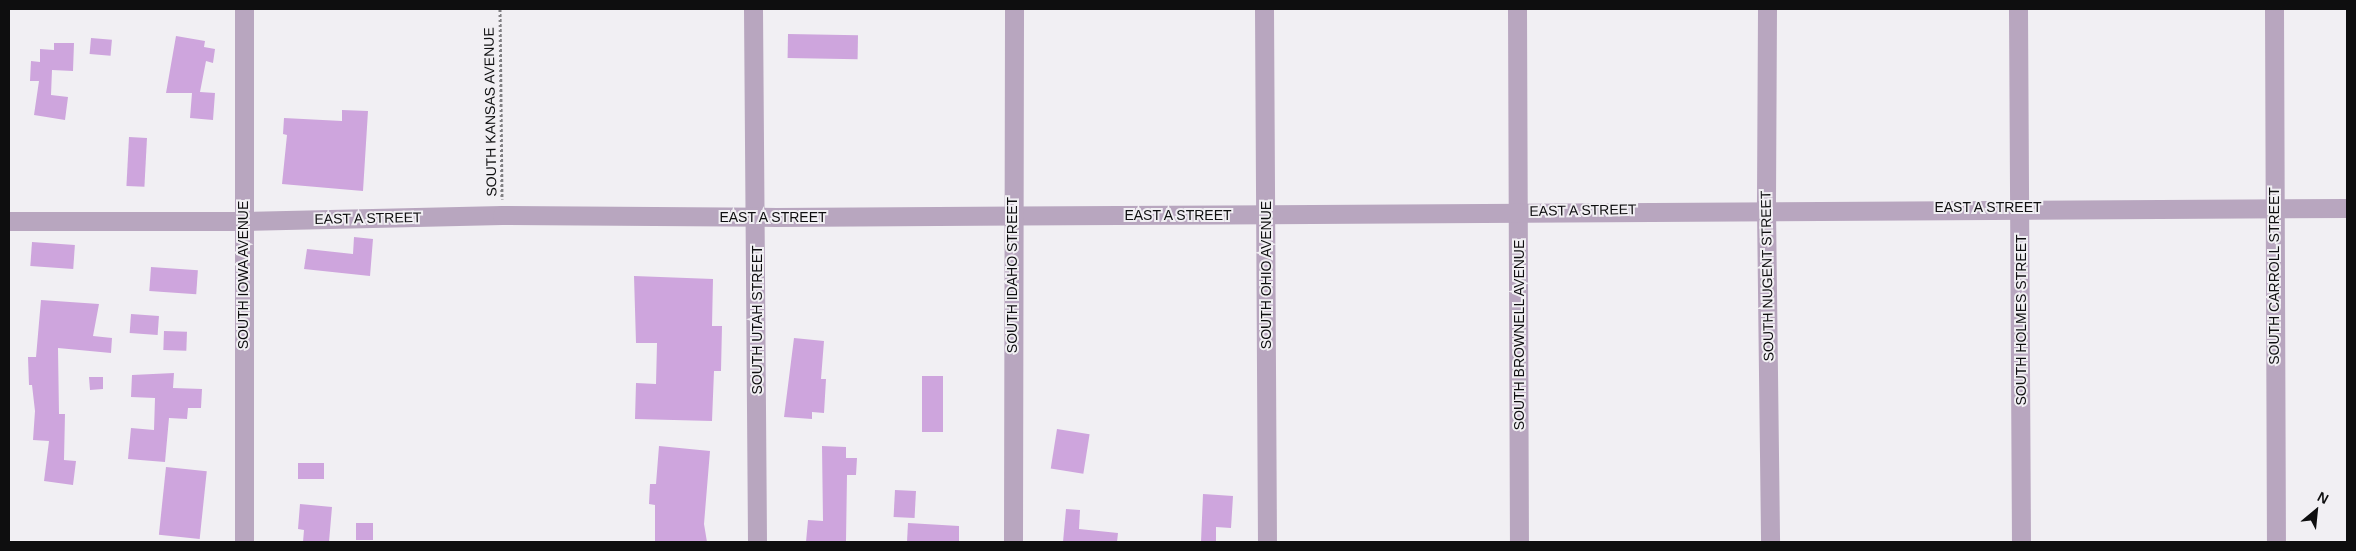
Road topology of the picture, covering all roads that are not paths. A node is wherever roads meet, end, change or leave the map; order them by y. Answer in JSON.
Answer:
{"nodes":[{"id":1,"x":244,"y":9,"type":"edge"},
{"id":2,"x":753,"y":9,"type":"edge"},
{"id":3,"x":1014,"y":9,"type":"edge"},
{"id":4,"x":1264,"y":9,"type":"edge"},
{"id":5,"x":1517,"y":9,"type":"edge"},
{"id":6,"x":1768,"y":9,"type":"edge"},
{"id":7,"x":2018,"y":9,"type":"edge"},
{"id":8,"x":2274,"y":9,"type":"edge"},
{"id":9,"x":2274,"y":206,"type":"junction"},
{"id":10,"x":2021,"y":207,"type":"junction"},
{"id":11,"x":2347,"y":208,"type":"edge"},
{"id":12,"x":1766,"y":209,"type":"junction"},
{"id":13,"x":1518,"y":211,"type":"junction"},
{"id":14,"x":1266,"y":215,"type":"junction"},
{"id":15,"x":1012,"y":216,"type":"junction"},
{"id":16,"x":756,"y":217,"type":"junction"},
{"id":17,"x":9,"y":221,"type":"edge"},
{"id":18,"x":242,"y":221,"type":"junction"},
{"id":19,"x":244,"y":542,"type":"edge"},
{"id":20,"x":757,"y":542,"type":"edge"},
{"id":21,"x":1013,"y":542,"type":"edge"},
{"id":22,"x":1267,"y":542,"type":"edge"},
{"id":23,"x":1519,"y":542,"type":"edge"},
{"id":24,"x":1770,"y":542,"type":"edge"},
{"id":25,"x":2021,"y":542,"type":"edge"},
{"id":26,"x":2276,"y":542,"type":"edge"}],
"edges":[{"from":1,"to":18,"type":"street","name":"SOUTH IOWA AVENUE"},
{"from":2,"to":16,"type":"street","name":"SOUTH UTAH STREET"},
{"from":3,"to":15,"type":"street","name":"SOUTH IDAHO STREET"},
{"from":4,"to":14,"type":"street","name":"SOUTH OHIO AVENUE"},
{"from":5,"to":13,"type":"street","name":"SOUTH BROWNELL AVENUE"},
{"from":6,"to":12,"type":"street","name":"SOUTH NUGENT STREET"},
{"from":7,"to":10,"type":"street","name":"SOUTH HOLMES STREET"},
{"from":8,"to":9,"type":"street","name":"SOUTH CARROLL STREET"},
{"from":9,"to":10,"type":"street","name":"EAST A STREET"},
{"from":9,"to":11,"type":"street","name":"EAST A STREET"},
{"from":9,"to":26,"type":"street","name":"SOUTH CARROLL STREET"},
{"from":10,"to":12,"type":"street","name":"EAST A STREET"},
{"from":10,"to":25,"type":"street","name":"SOUTH HOLMES STREET"},
{"from":12,"to":13,"type":"street","name":"EAST A STREET"},
{"from":12,"to":24,"type":"street","name":"SOUTH NUGENT STREET"},
{"from":13,"to":14,"type":"street","name":"EAST A STREET"},
{"from":13,"to":23,"type":"street","name":"SOUTH BROWNELL AVENUE"},
{"from":14,"to":15,"type":"street","name":"EAST A STREET"},
{"from":14,"to":22,"type":"street","name":"SOUTH OHIO AVENUE"},
{"from":15,"to":16,"type":"street","name":"EAST A STREET"},
{"from":15,"to":21,"type":"street","name":"SOUTH IDAHO STREET"},
{"from":16,"to":18,"type":"street","name":"EAST A STREET"},
{"from":16,"to":20,"type":"street","name":"SOUTH UTAH STREET"},
{"from":17,"to":18,"type":"street","name":"EAST A STREET"},
{"from":18,"to":19,"type":"street","name":"SOUTH IOWA AVENUE"}]}
